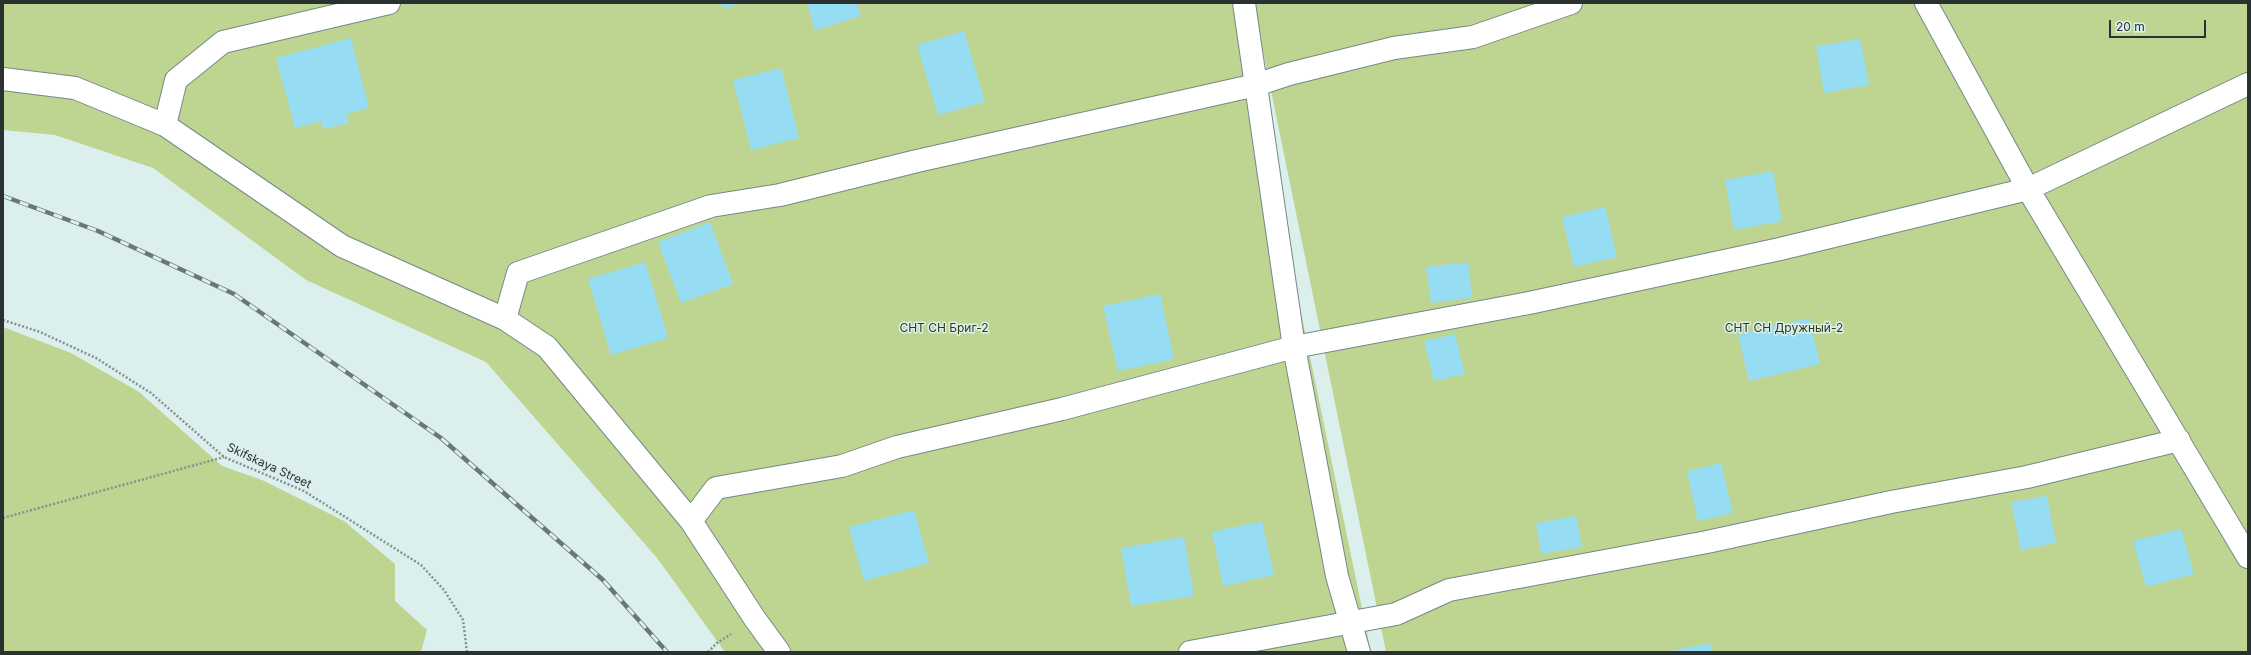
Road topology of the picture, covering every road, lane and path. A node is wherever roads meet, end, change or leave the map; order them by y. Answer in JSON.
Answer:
{"nodes":[{"id":1,"x":389,"y":3,"type":"edge"},
{"id":2,"x":1244,"y":3,"type":"edge"},
{"id":3,"x":1571,"y":3,"type":"edge"},
{"id":4,"x":1926,"y":3,"type":"edge"},
{"id":5,"x":3,"y":79,"type":"edge"},
{"id":6,"x":2248,"y":84,"type":"edge"},
{"id":7,"x":1256,"y":85,"type":"junction"},
{"id":8,"x":165,"y":125,"type":"junction"},
{"id":9,"x":2028,"y":189,"type":"junction"},
{"id":10,"x":505,"y":319,"type":"junction"},
{"id":11,"x":3,"y":320,"type":"edge"},
{"id":12,"x":1294,"y":347,"type":"junction"},
{"id":13,"x":2179,"y":440,"type":"junction"},
{"id":14,"x":224,"y":457,"type":"junction"},
{"id":15,"x":3,"y":518,"type":"edge"},
{"id":16,"x":691,"y":520,"type":"junction"},
{"id":17,"x":2248,"y":557,"type":"edge"},
{"id":18,"x":1351,"y":621,"type":"junction"},
{"id":19,"x":466,"y":652,"type":"edge"},
{"id":20,"x":780,"y":652,"type":"edge"},
{"id":21,"x":1190,"y":652,"type":"edge"},
{"id":22,"x":1359,"y":652,"type":"edge"}],
"edges":[{"from":1,"to":8,"type":"street"},
{"from":2,"to":7,"type":"street"},
{"from":3,"to":7,"type":"street"},
{"from":4,"to":9,"type":"street"},
{"from":5,"to":8,"type":"street"},
{"from":6,"to":9,"type":"street"},
{"from":7,"to":10,"type":"street"},
{"from":7,"to":12,"type":"street"},
{"from":8,"to":10,"type":"street"},
{"from":9,"to":12,"type":"street"},
{"from":9,"to":13,"type":"street"},
{"from":10,"to":16,"type":"street"},
{"from":11,"to":14,"type":"path","name":"Skifskaya Street"},
{"from":12,"to":16,"type":"street"},
{"from":12,"to":18,"type":"street"},
{"from":13,"to":17,"type":"street"},
{"from":13,"to":18,"type":"street"},
{"from":14,"to":15,"type":"path"},
{"from":14,"to":19,"type":"path","name":"Skifskaya Street"},
{"from":16,"to":20,"type":"street"},
{"from":18,"to":21,"type":"street"},
{"from":18,"to":22,"type":"street"}]}
